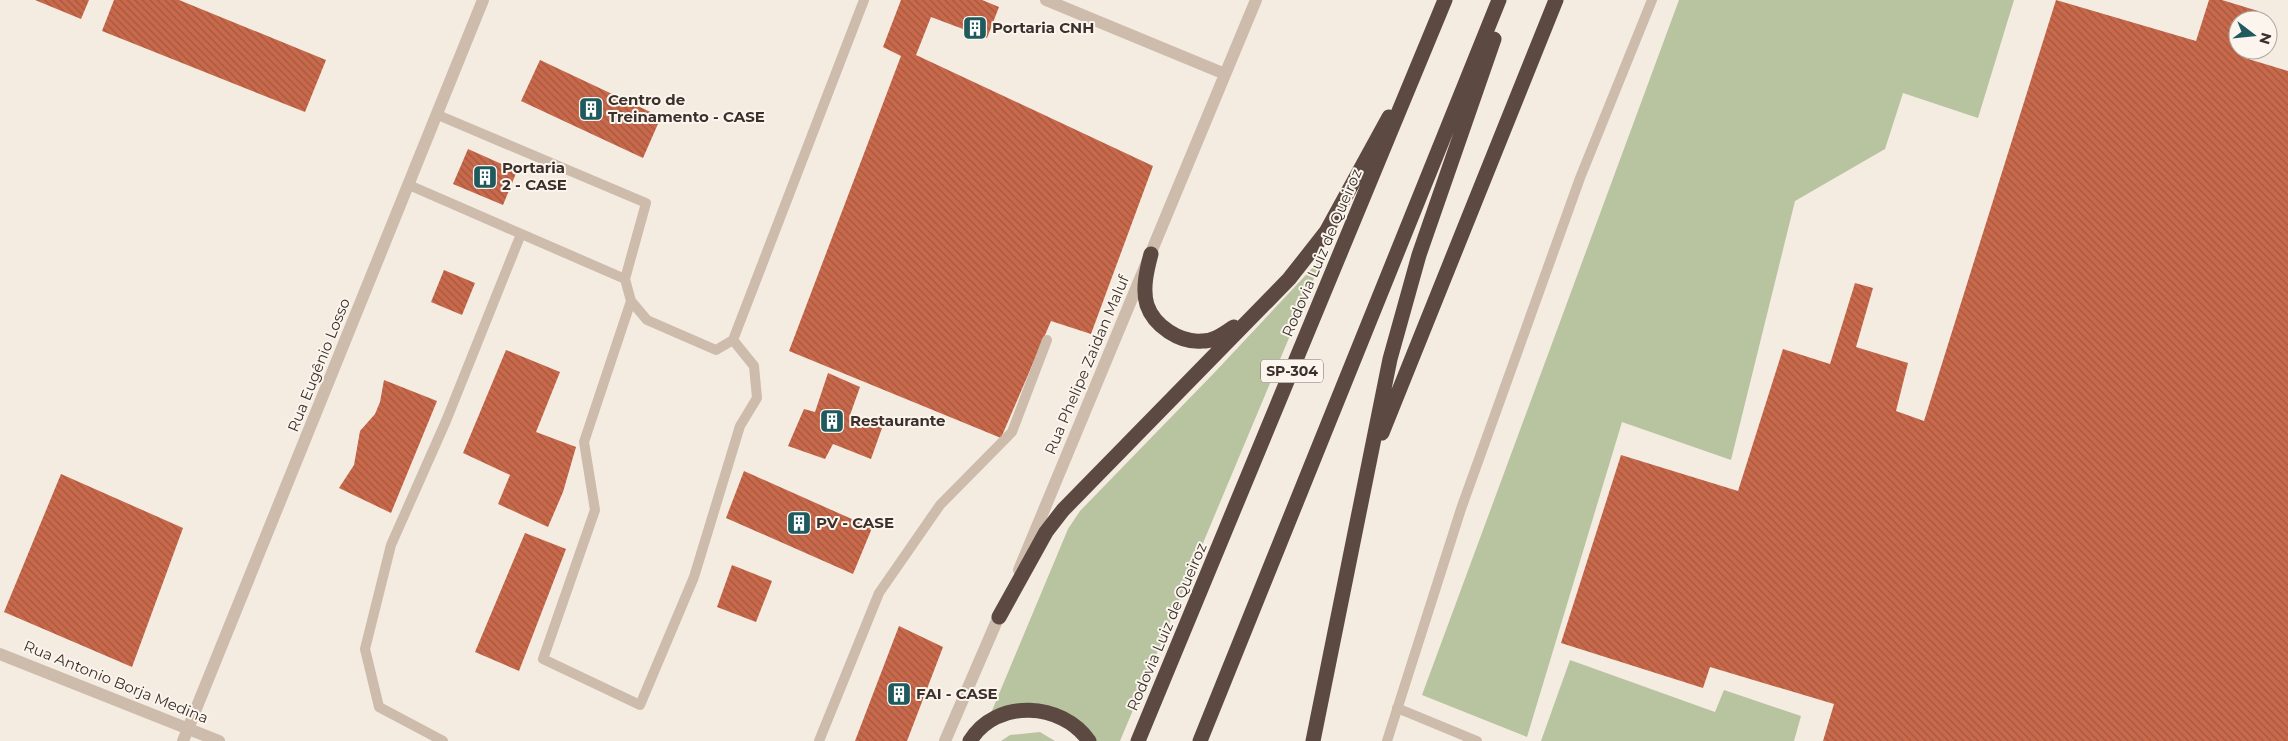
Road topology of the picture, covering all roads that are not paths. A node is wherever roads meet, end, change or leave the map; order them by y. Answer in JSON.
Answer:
{"nodes":[{"id":1,"x":483,"y":0,"type":"edge"},
{"id":2,"x":864,"y":0,"type":"edge"},
{"id":3,"x":1046,"y":0,"type":"edge"},
{"id":4,"x":1256,"y":0,"type":"edge"},
{"id":5,"x":1438,"y":0,"type":"edge"},
{"id":6,"x":1445,"y":0,"type":"edge"},
{"id":7,"x":1499,"y":0,"type":"edge"},
{"id":8,"x":1507,"y":0,"type":"edge"},
{"id":9,"x":1556,"y":0,"type":"edge"},
{"id":10,"x":1652,"y":0,"type":"edge"},
{"id":11,"x":1426,"y":50,"type":"junction"},
{"id":12,"x":1224,"y":74,"type":"junction"},
{"id":13,"x":438,"y":114,"type":"junction"},
{"id":14,"x":409,"y":185,"type":"junction"},
{"id":15,"x":520,"y":234,"type":"junction"},
{"id":16,"x":1151,"y":254,"type":"junction"},
{"id":17,"x":625,"y":279,"type":"junction"},
{"id":18,"x":631,"y":301,"type":"junction"},
{"id":19,"x":1254,"y":314,"type":"junction"},
{"id":20,"x":733,"y":340,"type":"junction"},
{"id":21,"x":1047,"y":340,"type":"dead end"},
{"id":22,"x":1368,"y":467,"type":"junction"},
{"id":23,"x":999,"y":617,"type":"junction"},
{"id":24,"x":0,"y":654,"type":"edge"},
{"id":25,"x":1397,"y":708,"type":"junction"},
{"id":26,"x":188,"y":728,"type":"junction"},
{"id":27,"x":183,"y":741,"type":"edge"},
{"id":28,"x":219,"y":741,"type":"edge"},
{"id":29,"x":443,"y":741,"type":"edge"},
{"id":30,"x":819,"y":741,"type":"edge"},
{"id":31,"x":945,"y":741,"type":"edge"},
{"id":32,"x":970,"y":741,"type":"edge"},
{"id":33,"x":1089,"y":741,"type":"edge"},
{"id":34,"x":1138,"y":741,"type":"edge"},
{"id":35,"x":1200,"y":741,"type":"edge"},
{"id":36,"x":1313,"y":741,"type":"edge"},
{"id":37,"x":1387,"y":741,"type":"edge"},
{"id":38,"x":1477,"y":741,"type":"edge"}],
"edges":[{"from":1,"to":13,"type":"street","name":"Rua Eugênio Losso"},
{"from":2,"to":20,"type":"lane"},
{"from":3,"to":12,"type":"street"},
{"from":4,"to":12,"type":"street","name":"Rua Phelipe Zaidan Maluf"},
{"from":5,"to":11,"type":"lane"},
{"from":6,"to":11,"type":"highway","name":"Rodovia Luiz de Queiroz","number":"SP-304"},
{"from":7,"to":35,"type":"highway","number":"SP-304"},
{"from":8,"to":22,"type":"highway"},
{"from":9,"to":22,"type":"highway"},
{"from":10,"to":25,"type":"lane"},
{"from":11,"to":19,"type":"highway"},
{"from":11,"to":34,"type":"highway","name":"Rodovia Luiz de Queiroz","number":"SP-304"},
{"from":12,"to":16,"type":"street","name":"Rua Phelipe Zaidan Maluf"},
{"from":13,"to":14,"type":"street","name":"Rua Eugênio Losso"},
{"from":13,"to":17,"type":"lane"},
{"from":14,"to":15,"type":"lane"},
{"from":14,"to":26,"type":"street","name":"Rua Eugênio Losso"},
{"from":15,"to":17,"type":"lane"},
{"from":15,"to":29,"type":"lane"},
{"from":16,"to":19,"type":"highway"},
{"from":16,"to":23,"type":"street","name":"Rua Phelipe Zaidan Maluf"},
{"from":17,"to":18,"type":"lane"},
{"from":18,"to":20,"type":"lane"},
{"from":18,"to":20,"type":"lane"},
{"from":19,"to":23,"type":"highway"},
{"from":21,"to":30,"type":"lane"},
{"from":22,"to":36,"type":"highway"},
{"from":23,"to":31,"type":"street","name":"Rua Phelipe Zaidan Maluf"},
{"from":24,"to":26,"type":"street","name":"Rua Antonio Borja Medina"},
{"from":25,"to":37,"type":"lane"},
{"from":25,"to":38,"type":"lane"},
{"from":26,"to":27,"type":"street","name":"Rua Eugênio Losso"},
{"from":26,"to":28,"type":"street","name":"Rua Antonio Borja Medina"},
{"from":32,"to":33,"type":"highway"}]}
